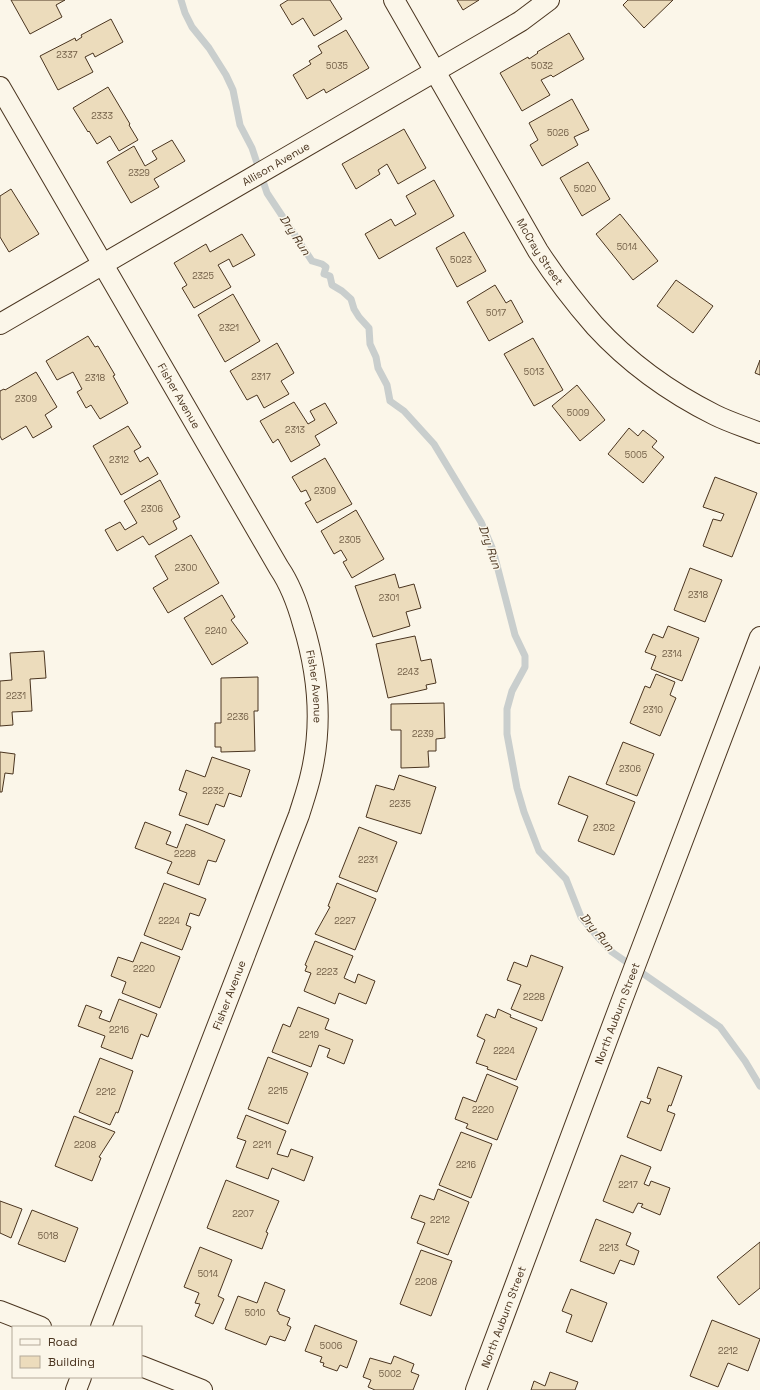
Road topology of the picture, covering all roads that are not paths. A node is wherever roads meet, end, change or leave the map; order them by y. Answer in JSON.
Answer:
{"nodes":[{"id":1,"x":394,"y":0,"type":"edge"},
{"id":2,"x":549,"y":0,"type":"edge"},
{"id":3,"x":435,"y":72,"type":"junction"},
{"id":4,"x":0,"y":87,"type":"edge"},
{"id":5,"x":103,"y":265,"type":"junction"},
{"id":6,"x":0,"y":324,"type":"edge"},
{"id":7,"x":760,"y":433,"type":"edge"},
{"id":8,"x":760,"y":637,"type":"edge"},
{"id":9,"x":0,"y":1311,"type":"edge"},
{"id":10,"x":38,"y":1326,"type":"edge"},
{"id":11,"x":101,"y":1326,"type":"edge"},
{"id":12,"x":142,"y":1366,"type":"edge"},
{"id":13,"x":82,"y":1378,"type":"edge"},
{"id":14,"x":76,"y":1390,"type":"edge"},
{"id":15,"x":202,"y":1390,"type":"edge"},
{"id":16,"x":476,"y":1390,"type":"edge"}],
"edges":[{"from":1,"to":3,"type":"street","name":"McCray Street"},
{"from":2,"to":3,"type":"street","name":"Allison Avenue"},
{"from":3,"to":5,"type":"street","name":"Allison Avenue"},
{"from":3,"to":7,"type":"street","name":"McCray Street"},
{"from":4,"to":5,"type":"street","name":"Fisher Avenue"},
{"from":5,"to":6,"type":"street","name":"Allison Avenue"},
{"from":5,"to":11,"type":"street","name":"Fisher Avenue"},
{"from":8,"to":16,"type":"street","name":"North Auburn Street"},
{"from":9,"to":10,"type":"street"},
{"from":12,"to":15,"type":"street"},
{"from":13,"to":14,"type":"street"}]}
